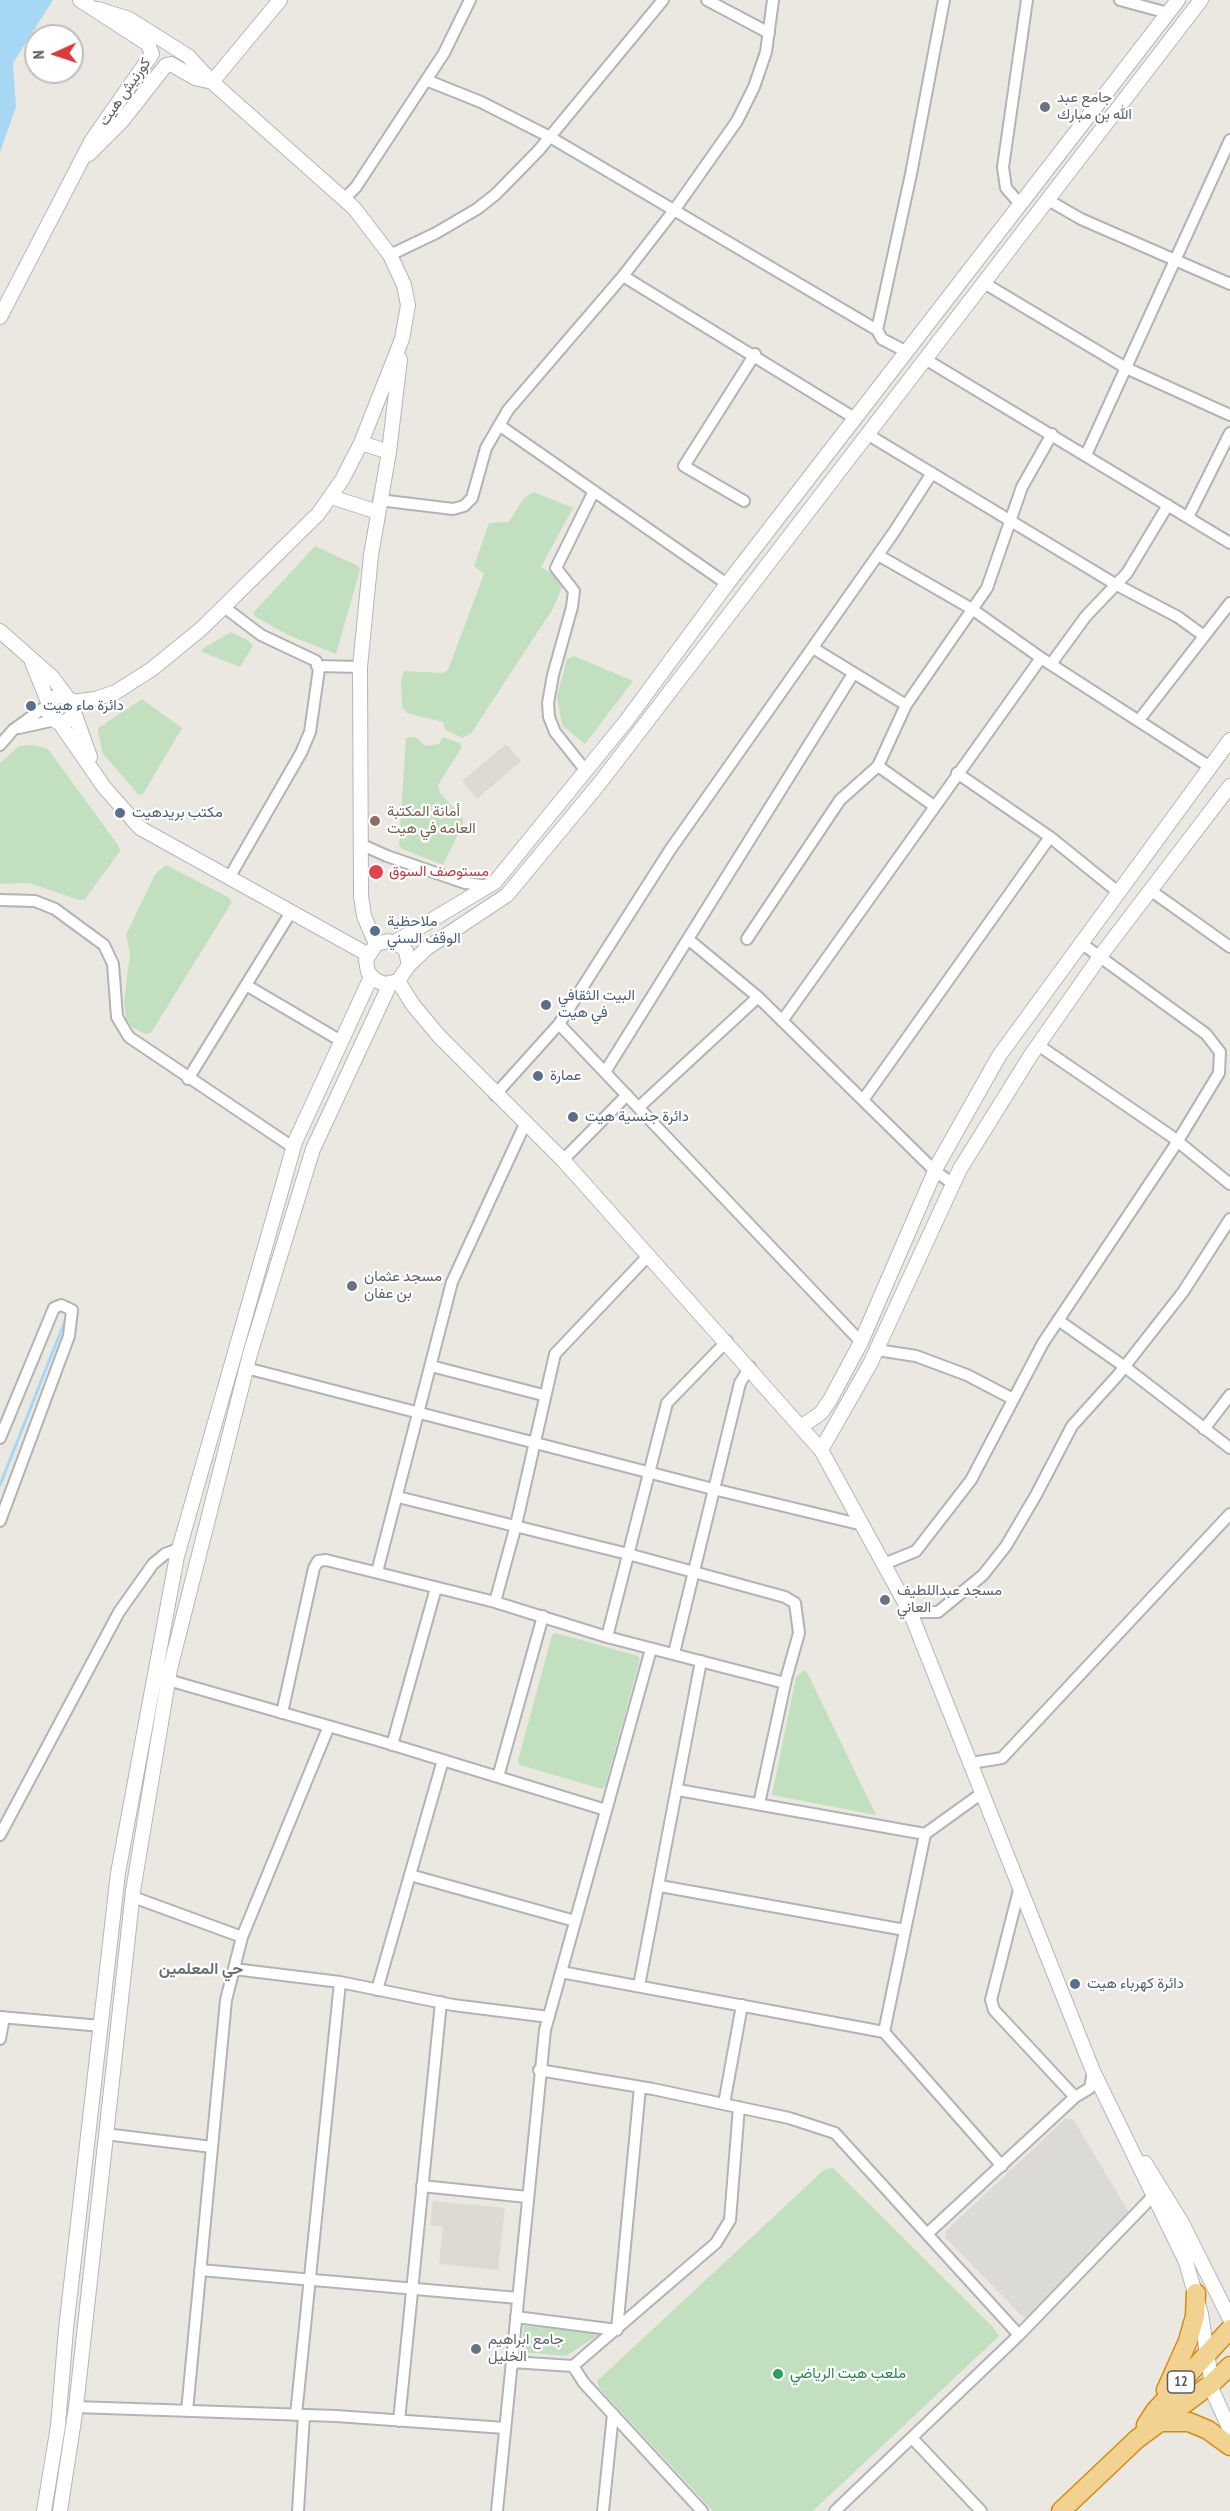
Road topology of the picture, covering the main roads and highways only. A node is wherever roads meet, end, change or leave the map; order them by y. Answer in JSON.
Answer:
{"nodes":[{"id":1,"x":80,"y":0,"type":"edge"},
{"id":2,"x":280,"y":0,"type":"edge"},
{"id":3,"x":1178,"y":0,"type":"edge"},
{"id":4,"x":1201,"y":0,"type":"edge"},
{"id":5,"x":98,"y":9,"type":"junction"},
{"id":6,"x":212,"y":82,"type":"junction"},
{"id":7,"x":81,"y":162,"type":"junction"},
{"id":8,"x":0,"y":317,"type":"edge"},
{"id":9,"x":402,"y":339,"type":"junction"},
{"id":10,"x":362,"y":443,"type":"junction"},
{"id":11,"x":389,"y":452,"type":"junction"},
{"id":12,"x":331,"y":497,"type":"junction"},
{"id":13,"x":378,"y":506,"type":"junction"},
{"id":14,"x":0,"y":631,"type":"edge"},
{"id":15,"x":30,"y":657,"type":"junction"},
{"id":16,"x":49,"y":704,"type":"junction"},
{"id":17,"x":71,"y":704,"type":"junction"},
{"id":18,"x":57,"y":721,"type":"junction"},
{"id":19,"x":1230,"y":740,"type":"edge"},
{"id":20,"x":96,"y":773,"type":"junction"},
{"id":21,"x":1230,"y":786,"type":"edge"},
{"id":22,"x":395,"y":942,"type":"junction"},
{"id":23,"x":372,"y":949,"type":"junction"},
{"id":24,"x":409,"y":965,"type":"junction"},
{"id":25,"x":371,"y":977,"type":"junction"},
{"id":26,"x":394,"y":983,"type":"junction"},
{"id":27,"x":802,"y":1426,"type":"junction"},
{"id":28,"x":821,"y":1450,"type":"junction"},
{"id":29,"x":193,"y":1497,"type":"junction"},
{"id":30,"x":212,"y":1502,"type":"junction"},
{"id":31,"x":1117,"y":2122,"type":"junction"},
{"id":32,"x":1196,"y":2293,"type":"junction"},
{"id":33,"x":1230,"y":2319,"type":"edge"},
{"id":34,"x":1230,"y":2329,"type":"edge"},
{"id":35,"x":1207,"y":2353,"type":"junction"},
{"id":36,"x":1230,"y":2366,"type":"edge"},
{"id":37,"x":1212,"y":2384,"type":"junction"},
{"id":38,"x":1157,"y":2416,"type":"junction"},
{"id":39,"x":1230,"y":2430,"type":"edge"},
{"id":40,"x":1230,"y":2446,"type":"edge"},
{"id":41,"x":44,"y":2511,"type":"edge"},
{"id":42,"x":60,"y":2511,"type":"edge"},
{"id":43,"x":1061,"y":2511,"type":"edge"}],
"edges":[{"from":1,"to":5,"type":"main road"},
{"from":2,"to":6,"type":"main road"},
{"from":3,"to":22,"type":"main road"},
{"from":4,"to":24,"type":"main road"},
{"from":5,"to":6,"type":"main road"},
{"from":5,"to":7,"type":"main road","name":"كورنيش هيت"},
{"from":6,"to":7,"type":"main road","name":"كورنيش هيت"},
{"from":6,"to":9,"type":"main road"},
{"from":7,"to":8,"type":"main road","name":"كورنيش هيت"},
{"from":9,"to":10,"type":"main road"},
{"from":9,"to":11,"type":"main road"},
{"from":10,"to":11,"type":"main road"},
{"from":10,"to":12,"type":"main road"},
{"from":11,"to":13,"type":"main road"},
{"from":12,"to":13,"type":"main road"},
{"from":12,"to":17,"type":"main road"},
{"from":13,"to":23,"type":"main road"},
{"from":14,"to":15,"type":"main road"},
{"from":15,"to":16,"type":"main road"},
{"from":15,"to":17,"type":"main road"},
{"from":16,"to":17,"type":"main road"},
{"from":16,"to":18,"type":"main road"},
{"from":17,"to":18,"type":"main road"},
{"from":17,"to":20,"type":"main road"},
{"from":18,"to":20,"type":"main road"},
{"from":19,"to":27,"type":"main road"},
{"from":20,"to":23,"type":"main road"},
{"from":21,"to":28,"type":"main road"},
{"from":22,"to":23,"type":"main road"},
{"from":22,"to":24,"type":"main road"},
{"from":23,"to":25,"type":"main road"},
{"from":24,"to":26,"type":"main road"},
{"from":25,"to":26,"type":"main road"},
{"from":25,"to":29,"type":"main road"},
{"from":26,"to":27,"type":"main road"},
{"from":26,"to":30,"type":"main road"},
{"from":27,"to":28,"type":"main road"},
{"from":28,"to":31,"type":"main road"},
{"from":29,"to":30,"type":"main road"},
{"from":29,"to":41,"type":"main road"},
{"from":30,"to":42,"type":"main road"},
{"from":31,"to":32,"type":"main road"},
{"from":31,"to":33,"type":"main road"},
{"from":32,"to":35,"type":"main road"},
{"from":32,"to":38,"type":"highway"},
{"from":34,"to":35,"type":"highway","number":"12"},
{"from":35,"to":37,"type":"main road"},
{"from":35,"to":38,"type":"highway","number":"12"},
{"from":36,"to":37,"type":"highway","number":"12"},
{"from":37,"to":38,"type":"highway","number":"12"},
{"from":37,"to":39,"type":"main road"},
{"from":38,"to":40,"type":"highway"},
{"from":38,"to":43,"type":"highway","number":"12"}]}
